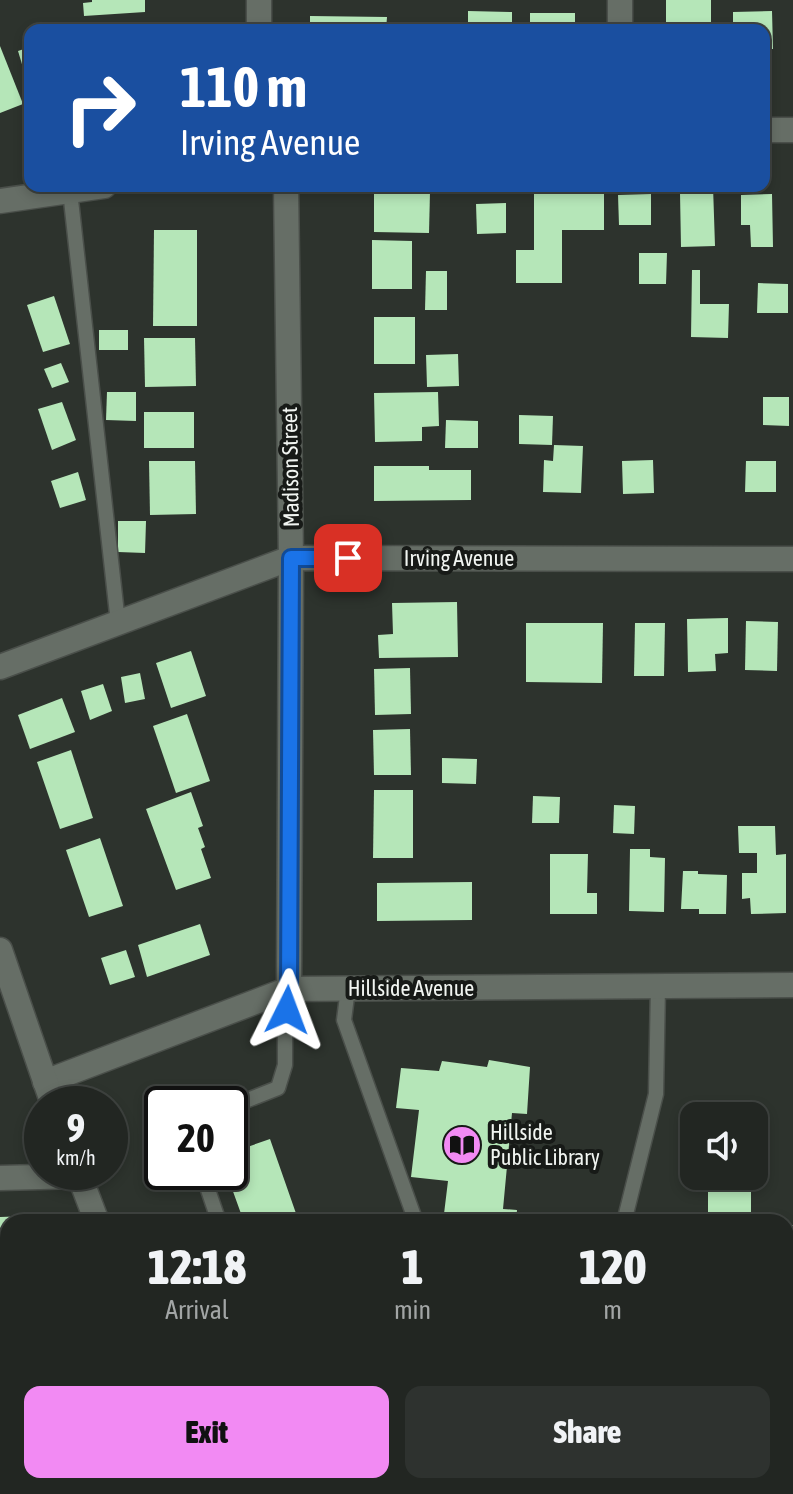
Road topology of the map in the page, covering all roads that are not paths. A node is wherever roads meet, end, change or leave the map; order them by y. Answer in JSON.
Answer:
{"nodes":[{"id":1,"x":259,"y":0,"type":"edge"},
{"id":2,"x":620,"y":0,"type":"edge"},
{"id":3,"x":259,"y":24,"type":"edge"},
{"id":4,"x":620,"y":24,"type":"edge"},
{"id":5,"x":770,"y":130,"type":"edge"},
{"id":6,"x":793,"y":130,"type":"edge"},
{"id":7,"x":63,"y":192,"type":"edge"},
{"id":8,"x":70,"y":192,"type":"edge"},
{"id":9,"x":286,"y":192,"type":"edge"},
{"id":10,"x":0,"y":201,"type":"edge"},
{"id":11,"x":291,"y":558,"type":"junction"},
{"id":12,"x":793,"y":559,"type":"edge"},
{"id":13,"x":118,"y":623,"type":"junction"},
{"id":14,"x":0,"y":667,"type":"edge"},
{"id":15,"x":0,"y":950,"type":"edge"},
{"id":16,"x":793,"y":985,"type":"edge"},
{"id":17,"x":658,"y":986,"type":"junction"},
{"id":18,"x":348,"y":988,"type":"junction"},
{"id":19,"x":289,"y":989,"type":"junction"},
{"id":20,"x":47,"y":1086,"type":"edge"},
{"id":21,"x":65,"y":1086,"type":"edge"},
{"id":22,"x":248,"y":1100,"type":"edge"},
{"id":23,"x":24,"y":1177,"type":"edge"},
{"id":24,"x":0,"y":1178,"type":"edge"},
{"id":25,"x":85,"y":1190,"type":"edge"},
{"id":26,"x":208,"y":1190,"type":"edge"},
{"id":27,"x":94,"y":1214,"type":"edge"},
{"id":28,"x":216,"y":1214,"type":"edge"},
{"id":29,"x":413,"y":1214,"type":"edge"},
{"id":30,"x":626,"y":1214,"type":"edge"}],
"edges":[{"from":1,"to":3,"type":"street"},
{"from":2,"to":4,"type":"street"},
{"from":5,"to":6,"type":"street"},
{"from":7,"to":10,"type":"street"},
{"from":8,"to":13,"type":"lane"},
{"from":9,"to":11,"type":"street","name":"Madison Street"},
{"from":11,"to":12,"type":"street","name":"Irving Avenue"},
{"from":11,"to":13,"type":"street","name":"Irving Avenue"},
{"from":11,"to":19,"type":"street","name":"Madison Street"},
{"from":13,"to":14,"type":"street","name":"Irving Avenue"},
{"from":15,"to":20,"type":"street"},
{"from":16,"to":17,"type":"street","name":"Hillside Avenue"},
{"from":17,"to":18,"type":"street","name":"Hillside Avenue"},
{"from":17,"to":30,"type":"lane"},
{"from":18,"to":19,"type":"street","name":"Hillside Avenue"},
{"from":18,"to":29,"type":"lane"},
{"from":19,"to":21,"type":"street","name":"Hillside Avenue"},
{"from":19,"to":22,"type":"lane"},
{"from":23,"to":24,"type":"street"},
{"from":25,"to":27,"type":"street"},
{"from":26,"to":28,"type":"lane"}]}
